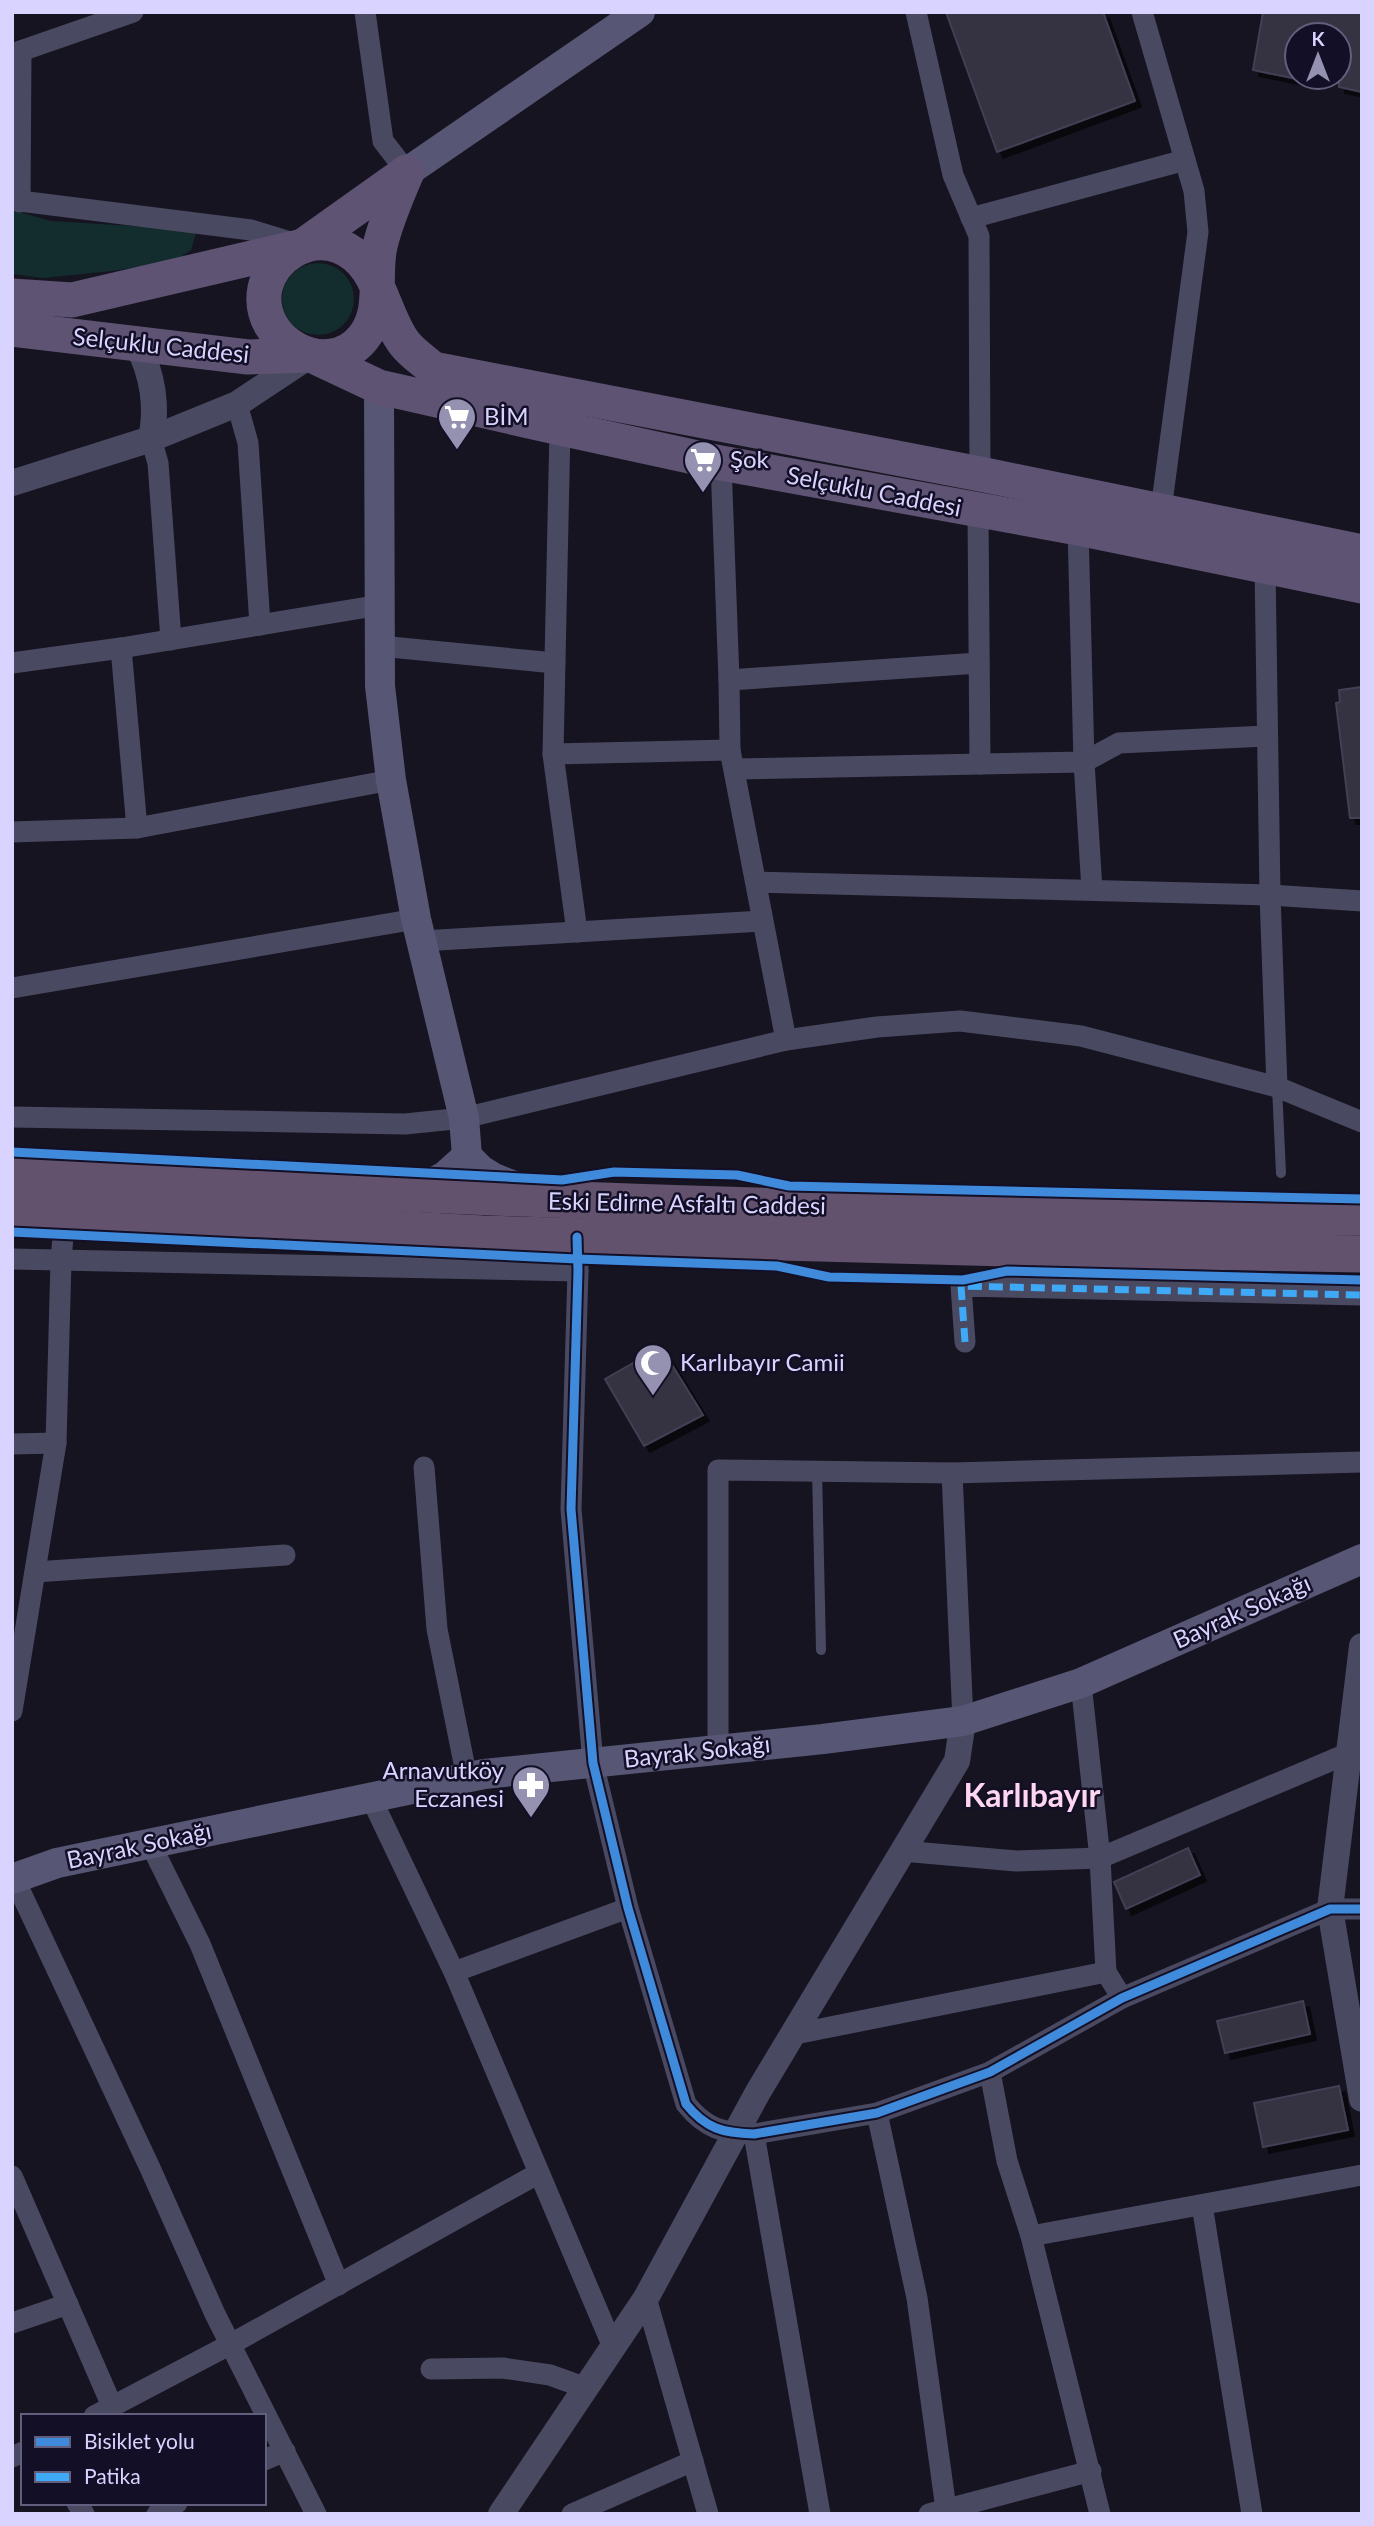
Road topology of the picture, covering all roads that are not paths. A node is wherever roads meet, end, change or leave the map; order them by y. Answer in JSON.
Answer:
{"nodes":[{"id":1,"x":133,"y":12,"type":"edge"},
{"id":2,"x":365,"y":12,"type":"edge"},
{"id":3,"x":640,"y":12,"type":"edge"},
{"id":4,"x":916,"y":12,"type":"edge"},
{"id":5,"x":1142,"y":12,"type":"edge"},
{"id":6,"x":17,"y":53,"type":"edge"},
{"id":7,"x":1185,"y":160,"type":"junction"},
{"id":8,"x":407,"y":172,"type":"junction"},
{"id":9,"x":16,"y":201,"type":"edge"},
{"id":10,"x":971,"y":218,"type":"junction"},
{"id":11,"x":303,"y":246,"type":"junction"},
{"id":12,"x":376,"y":286,"type":"junction"},
{"id":13,"x":12,"y":296,"type":"edge"},
{"id":14,"x":12,"y":329,"type":"edge"},
{"id":15,"x":137,"y":344,"type":"junction"},
{"id":16,"x":310,"y":355,"type":"junction"},
{"id":17,"x":379,"y":387,"type":"junction"},
{"id":18,"x":237,"y":404,"type":"junction"},
{"id":19,"x":560,"y":428,"type":"junction"},
{"id":20,"x":151,"y":439,"type":"junction"},
{"id":21,"x":721,"y":463,"type":"junction"},
{"id":22,"x":980,"y":474,"type":"junction"},
{"id":23,"x":12,"y":483,"type":"edge"},
{"id":24,"x":1161,"y":510,"type":"junction"},
{"id":25,"x":978,"y":512,"type":"junction"},
{"id":26,"x":1078,"y":528,"type":"junction"},
{"id":27,"x":1362,"y":552,"type":"edge"},
{"id":28,"x":1265,"y":567,"type":"junction"},
{"id":29,"x":1362,"y":586,"type":"edge"},
{"id":30,"x":380,"y":605,"type":"junction"},
{"id":31,"x":260,"y":625,"type":"junction"},
{"id":32,"x":171,"y":640,"type":"junction"},
{"id":33,"x":380,"y":646,"type":"junction"},
{"id":34,"x":121,"y":648,"type":"junction"},
{"id":35,"x":12,"y":663,"type":"edge"},
{"id":36,"x":555,"y":663,"type":"junction"},
{"id":37,"x":979,"y":663,"type":"junction"},
{"id":38,"x":729,"y":680,"type":"junction"},
{"id":39,"x":1266,"y":736,"type":"junction"},
{"id":40,"x":553,"y":754,"type":"junction"},
{"id":41,"x":732,"y":760,"type":"junction"},
{"id":42,"x":1084,"y":762,"type":"junction"},
{"id":43,"x":980,"y":764,"type":"junction"},
{"id":44,"x":391,"y":780,"type":"junction"},
{"id":45,"x":137,"y":828,"type":"junction"},
{"id":46,"x":12,"y":832,"type":"edge"},
{"id":47,"x":756,"y":882,"type":"junction"},
{"id":48,"x":1092,"y":890,"type":"junction"},
{"id":49,"x":1270,"y":895,"type":"junction"},
{"id":50,"x":1362,"y":901,"type":"edge"},
{"id":51,"x":762,"y":921,"type":"junction"},
{"id":52,"x":419,"y":930,"type":"junction"},
{"id":53,"x":577,"y":932,"type":"junction"},
{"id":54,"x":12,"y":988,"type":"edge"},
{"id":55,"x":786,"y":1040,"type":"junction"},
{"id":56,"x":1276,"y":1087,"type":"junction"},
{"id":57,"x":12,"y":1117,"type":"edge"},
{"id":58,"x":464,"y":1118,"type":"junction"},
{"id":59,"x":1362,"y":1122,"type":"edge"},
{"id":60,"x":467,"y":1156,"type":"junction"},
{"id":61,"x":12,"y":1173,"type":"edge"},
{"id":62,"x":1280,"y":1173,"type":"dead end"},
{"id":63,"x":410,"y":1194,"type":"junction"},
{"id":64,"x":537,"y":1200,"type":"junction"},
{"id":65,"x":12,"y":1209,"type":"edge"},
{"id":66,"x":65,"y":1212,"type":"junction"},
{"id":67,"x":1362,"y":1217,"type":"edge"},
{"id":68,"x":577,"y":1254,"type":"junction"},
{"id":69,"x":1362,"y":1254,"type":"edge"},
{"id":70,"x":12,"y":1259,"type":"edge"},
{"id":71,"x":61,"y":1261,"type":"junction"},
{"id":72,"x":1362,"y":1295,"type":"edge"},
{"id":73,"x":965,"y":1342,"type":"dead end"},
{"id":74,"x":56,"y":1443,"type":"junction"},
{"id":75,"x":12,"y":1444,"type":"edge"},
{"id":76,"x":1362,"y":1462,"type":"edge"},
{"id":77,"x":424,"y":1466,"type":"dead end"},
{"id":78,"x":817,"y":1470,"type":"junction"},
{"id":79,"x":952,"y":1473,"type":"junction"},
{"id":80,"x":285,"y":1555,"type":"dead end"},
{"id":81,"x":1362,"y":1559,"type":"edge"},
{"id":82,"x":35,"y":1572,"type":"junction"},
{"id":83,"x":18,"y":1635,"type":"edge"},
{"id":84,"x":1362,"y":1646,"type":"edge"},
{"id":85,"x":821,"y":1650,"type":"dead end"},
{"id":86,"x":1081,"y":1684,"type":"junction"},
{"id":87,"x":12,"y":1711,"type":"edge"},
{"id":88,"x":963,"y":1721,"type":"junction"},
{"id":89,"x":719,"y":1749,"type":"junction"},
{"id":90,"x":1349,"y":1753,"type":"junction"},
{"id":91,"x":593,"y":1763,"type":"junction"},
{"id":92,"x":467,"y":1778,"type":"junction"},
{"id":93,"x":371,"y":1798,"type":"junction"},
{"id":94,"x":150,"y":1843,"type":"junction"},
{"id":95,"x":902,"y":1851,"type":"junction"},
{"id":96,"x":1100,"y":1858,"type":"junction"},
{"id":97,"x":13,"y":1878,"type":"edge"},
{"id":98,"x":628,"y":1908,"type":"junction"},
{"id":99,"x":1330,"y":1909,"type":"junction"},
{"id":100,"x":1362,"y":1909,"type":"edge"},
{"id":101,"x":454,"y":1972,"type":"junction"},
{"id":102,"x":1106,"y":1972,"type":"junction"},
{"id":103,"x":1122,"y":1998,"type":"junction"},
{"id":104,"x":795,"y":2034,"type":"junction"},
{"id":105,"x":990,"y":2072,"type":"junction"},
{"id":106,"x":1362,"y":2099,"type":"edge"},
{"id":107,"x":877,"y":2113,"type":"junction"},
{"id":108,"x":745,"y":2134,"type":"junction"},
{"id":109,"x":539,"y":2173,"type":"junction"},
{"id":110,"x":1362,"y":2175,"type":"edge"},
{"id":111,"x":14,"y":2183,"type":"edge"},
{"id":112,"x":1202,"y":2205,"type":"junction"},
{"id":113,"x":1031,"y":2236,"type":"junction"},
{"id":114,"x":339,"y":2285,"type":"junction"},
{"id":115,"x":646,"y":2298,"type":"junction"},
{"id":116,"x":68,"y":2304,"type":"junction"},
{"id":117,"x":12,"y":2323,"type":"edge"},
{"id":118,"x":231,"y":2344,"type":"junction"},
{"id":119,"x":613,"y":2347,"type":"junction"},
{"id":120,"x":431,"y":2369,"type":"dead end"},
{"id":121,"x":586,"y":2388,"type":"junction"},
{"id":122,"x":103,"y":2411,"type":"edge"},
{"id":123,"x":285,"y":2451,"type":"junction"},
{"id":124,"x":266,"y":2459,"type":"edge"},
{"id":125,"x":693,"y":2461,"type":"junction"},
{"id":126,"x":1091,"y":2471,"type":"junction"},
{"id":127,"x":173,"y":2505,"type":"edge"},
{"id":128,"x":937,"y":2511,"type":"edge"},
{"id":129,"x":157,"y":2514,"type":"edge"},
{"id":130,"x":316,"y":2514,"type":"edge"},
{"id":131,"x":501,"y":2514,"type":"edge"},
{"id":132,"x":572,"y":2514,"type":"edge"},
{"id":133,"x":708,"y":2514,"type":"edge"},
{"id":134,"x":820,"y":2514,"type":"edge"},
{"id":135,"x":1100,"y":2514,"type":"edge"},
{"id":136,"x":1252,"y":2514,"type":"edge"}],
"edges":[{"from":1,"to":6,"type":"street"},
{"from":2,"to":8,"type":"street"},
{"from":3,"to":8,"type":"main road"},
{"from":4,"to":10,"type":"street"},
{"from":5,"to":7,"type":"street"},
{"from":6,"to":9,"type":"street"},
{"from":7,"to":10,"type":"street"},
{"from":7,"to":24,"type":"street"},
{"from":8,"to":11,"type":"main road"},
{"from":8,"to":12,"type":"main road"},
{"from":9,"to":11,"type":"street"},
{"from":10,"to":22,"type":"street"},
{"from":11,"to":12,"type":"main road","name":"Selçuklu Caddesi"},
{"from":11,"to":13,"type":"main road","name":"Selçuklu Caddesi"},
{"from":11,"to":16,"type":"main road","name":"Selçuklu Caddesi"},
{"from":12,"to":16,"type":"main road","name":"Selçuklu Caddesi"},
{"from":12,"to":22,"type":"main road","name":"Selçuklu Caddesi"},
{"from":14,"to":15,"type":"main road","name":"Selçuklu Caddesi"},
{"from":15,"to":16,"type":"main road","name":"Selçuklu Caddesi"},
{"from":15,"to":20,"type":"street"},
{"from":16,"to":17,"type":"main road","name":"Selçuklu Caddesi"},
{"from":16,"to":18,"type":"street"},
{"from":17,"to":19,"type":"main road","name":"Selçuklu Caddesi"},
{"from":17,"to":30,"type":"main road"},
{"from":18,"to":20,"type":"street"},
{"from":18,"to":31,"type":"street"},
{"from":19,"to":21,"type":"main road","name":"Selçuklu Caddesi"},
{"from":19,"to":36,"type":"street"},
{"from":20,"to":23,"type":"street"},
{"from":20,"to":32,"type":"street"},
{"from":21,"to":25,"type":"main road","name":"Selçuklu Caddesi"},
{"from":21,"to":38,"type":"street"},
{"from":22,"to":24,"type":"main road","name":"Selçuklu Caddesi"},
{"from":24,"to":27,"type":"main road","name":"Selçuklu Caddesi"},
{"from":25,"to":26,"type":"main road","name":"Selçuklu Caddesi"},
{"from":25,"to":37,"type":"street"},
{"from":26,"to":28,"type":"main road","name":"Selçuklu Caddesi"},
{"from":26,"to":42,"type":"street"},
{"from":28,"to":29,"type":"main road","name":"Selçuklu Caddesi"},
{"from":28,"to":39,"type":"street"},
{"from":30,"to":31,"type":"street"},
{"from":30,"to":33,"type":"main road"},
{"from":31,"to":32,"type":"street"},
{"from":32,"to":34,"type":"street"},
{"from":33,"to":36,"type":"street"},
{"from":33,"to":44,"type":"main road"},
{"from":34,"to":35,"type":"street"},
{"from":34,"to":45,"type":"street"},
{"from":36,"to":40,"type":"street"},
{"from":37,"to":38,"type":"street"},
{"from":37,"to":43,"type":"street"},
{"from":38,"to":41,"type":"street"},
{"from":39,"to":42,"type":"street"},
{"from":39,"to":49,"type":"street"},
{"from":40,"to":41,"type":"street"},
{"from":40,"to":53,"type":"street"},
{"from":41,"to":43,"type":"street"},
{"from":41,"to":47,"type":"street"},
{"from":42,"to":43,"type":"street"},
{"from":42,"to":48,"type":"street"},
{"from":44,"to":45,"type":"street"},
{"from":44,"to":52,"type":"main road"},
{"from":45,"to":46,"type":"street"},
{"from":47,"to":48,"type":"street"},
{"from":47,"to":51,"type":"street"},
{"from":48,"to":49,"type":"street"},
{"from":49,"to":50,"type":"street"},
{"from":49,"to":56,"type":"street"},
{"from":51,"to":53,"type":"street"},
{"from":51,"to":55,"type":"street"},
{"from":52,"to":53,"type":"street"},
{"from":52,"to":54,"type":"street"},
{"from":52,"to":58,"type":"main road"},
{"from":55,"to":56,"type":"street"},
{"from":55,"to":58,"type":"street"},
{"from":56,"to":59,"type":"street"},
{"from":56,"to":62,"type":"lane"},
{"from":57,"to":58,"type":"street"},
{"from":58,"to":60,"type":"main road"},
{"from":60,"to":63,"type":"main road"},
{"from":60,"to":64,"type":"main road"},
{"from":61,"to":63,"type":"highway","name":"Eski Edirne Asfaltı Caddesi"},
{"from":63,"to":64,"type":"highway","name":"Eski Edirne Asfaltı Caddesi"},
{"from":64,"to":67,"type":"highway","name":"Eski Edirne Asfaltı Caddesi"},
{"from":65,"to":66,"type":"highway","name":"Eski Edirne Asfaltı Caddesi"},
{"from":66,"to":68,"type":"highway","name":"Eski Edirne Asfaltı Caddesi"},
{"from":66,"to":71,"type":"street"},
{"from":68,"to":69,"type":"highway","name":"Eski Edirne Asfaltı Caddesi"},
{"from":68,"to":71,"type":"street","name":"Eski Edirne Asfaltı Caddesi"},
{"from":68,"to":91,"type":"street"},
{"from":70,"to":71,"type":"street","name":"Eski Edirne Asfaltı Caddesi"},
{"from":71,"to":74,"type":"street"},
{"from":72,"to":73,"type":"street"},
{"from":74,"to":75,"type":"street"},
{"from":74,"to":82,"type":"street"},
{"from":76,"to":79,"type":"street"},
{"from":77,"to":92,"type":"street"},
{"from":78,"to":79,"type":"street"},
{"from":78,"to":85,"type":"lane"},
{"from":78,"to":89,"type":"street"},
{"from":79,"to":88,"type":"street"},
{"from":80,"to":82,"type":"street"},
{"from":81,"to":86,"type":"main road","name":"Bayrak Sokağı"},
{"from":82,"to":83,"type":"street"},
{"from":83,"to":87,"type":"street"},
{"from":84,"to":90,"type":"street"},
{"from":86,"to":88,"type":"main road","name":"Bayrak Sokağı"},
{"from":86,"to":96,"type":"street"},
{"from":88,"to":89,"type":"main road","name":"Bayrak Sokağı"},
{"from":88,"to":95,"type":"street"},
{"from":89,"to":91,"type":"main road","name":"Bayrak Sokağı"},
{"from":90,"to":96,"type":"street"},
{"from":90,"to":99,"type":"street"},
{"from":91,"to":92,"type":"main road","name":"Bayrak Sokağı"},
{"from":91,"to":98,"type":"street"},
{"from":92,"to":93,"type":"main road","name":"Bayrak Sokağı"},
{"from":93,"to":94,"type":"main road","name":"Bayrak Sokağı"},
{"from":93,"to":101,"type":"street"},
{"from":94,"to":97,"type":"main road","name":"Bayrak Sokağı"},
{"from":94,"to":114,"type":"street"},
{"from":95,"to":96,"type":"street"},
{"from":95,"to":104,"type":"street"},
{"from":96,"to":102,"type":"street"},
{"from":97,"to":118,"type":"street"},
{"from":98,"to":101,"type":"street"},
{"from":98,"to":108,"type":"street"},
{"from":99,"to":100,"type":"street"},
{"from":99,"to":103,"type":"street"},
{"from":99,"to":106,"type":"street"},
{"from":101,"to":109,"type":"street"},
{"from":102,"to":103,"type":"street"},
{"from":102,"to":104,"type":"street"},
{"from":103,"to":105,"type":"street"},
{"from":104,"to":108,"type":"street"},
{"from":105,"to":107,"type":"street"},
{"from":105,"to":113,"type":"street"},
{"from":107,"to":108,"type":"street"},
{"from":107,"to":128,"type":"street"},
{"from":108,"to":115,"type":"street"},
{"from":108,"to":134,"type":"street"},
{"from":109,"to":114,"type":"street"},
{"from":109,"to":119,"type":"street"},
{"from":110,"to":112,"type":"street"},
{"from":111,"to":116,"type":"street"},
{"from":112,"to":113,"type":"street"},
{"from":112,"to":136,"type":"street"},
{"from":113,"to":126,"type":"street"},
{"from":114,"to":118,"type":"street"},
{"from":115,"to":119,"type":"street"},
{"from":115,"to":125,"type":"street"},
{"from":116,"to":117,"type":"street"},
{"from":116,"to":122,"type":"street"},
{"from":118,"to":122,"type":"street"},
{"from":118,"to":123,"type":"street"},
{"from":119,"to":121,"type":"street"},
{"from":120,"to":121,"type":"street"},
{"from":121,"to":131,"type":"street"},
{"from":123,"to":124,"type":"street"},
{"from":123,"to":130,"type":"street"},
{"from":125,"to":132,"type":"street"},
{"from":125,"to":133,"type":"street"},
{"from":126,"to":128,"type":"street"},
{"from":126,"to":135,"type":"street"},
{"from":127,"to":129,"type":"street"}]}
